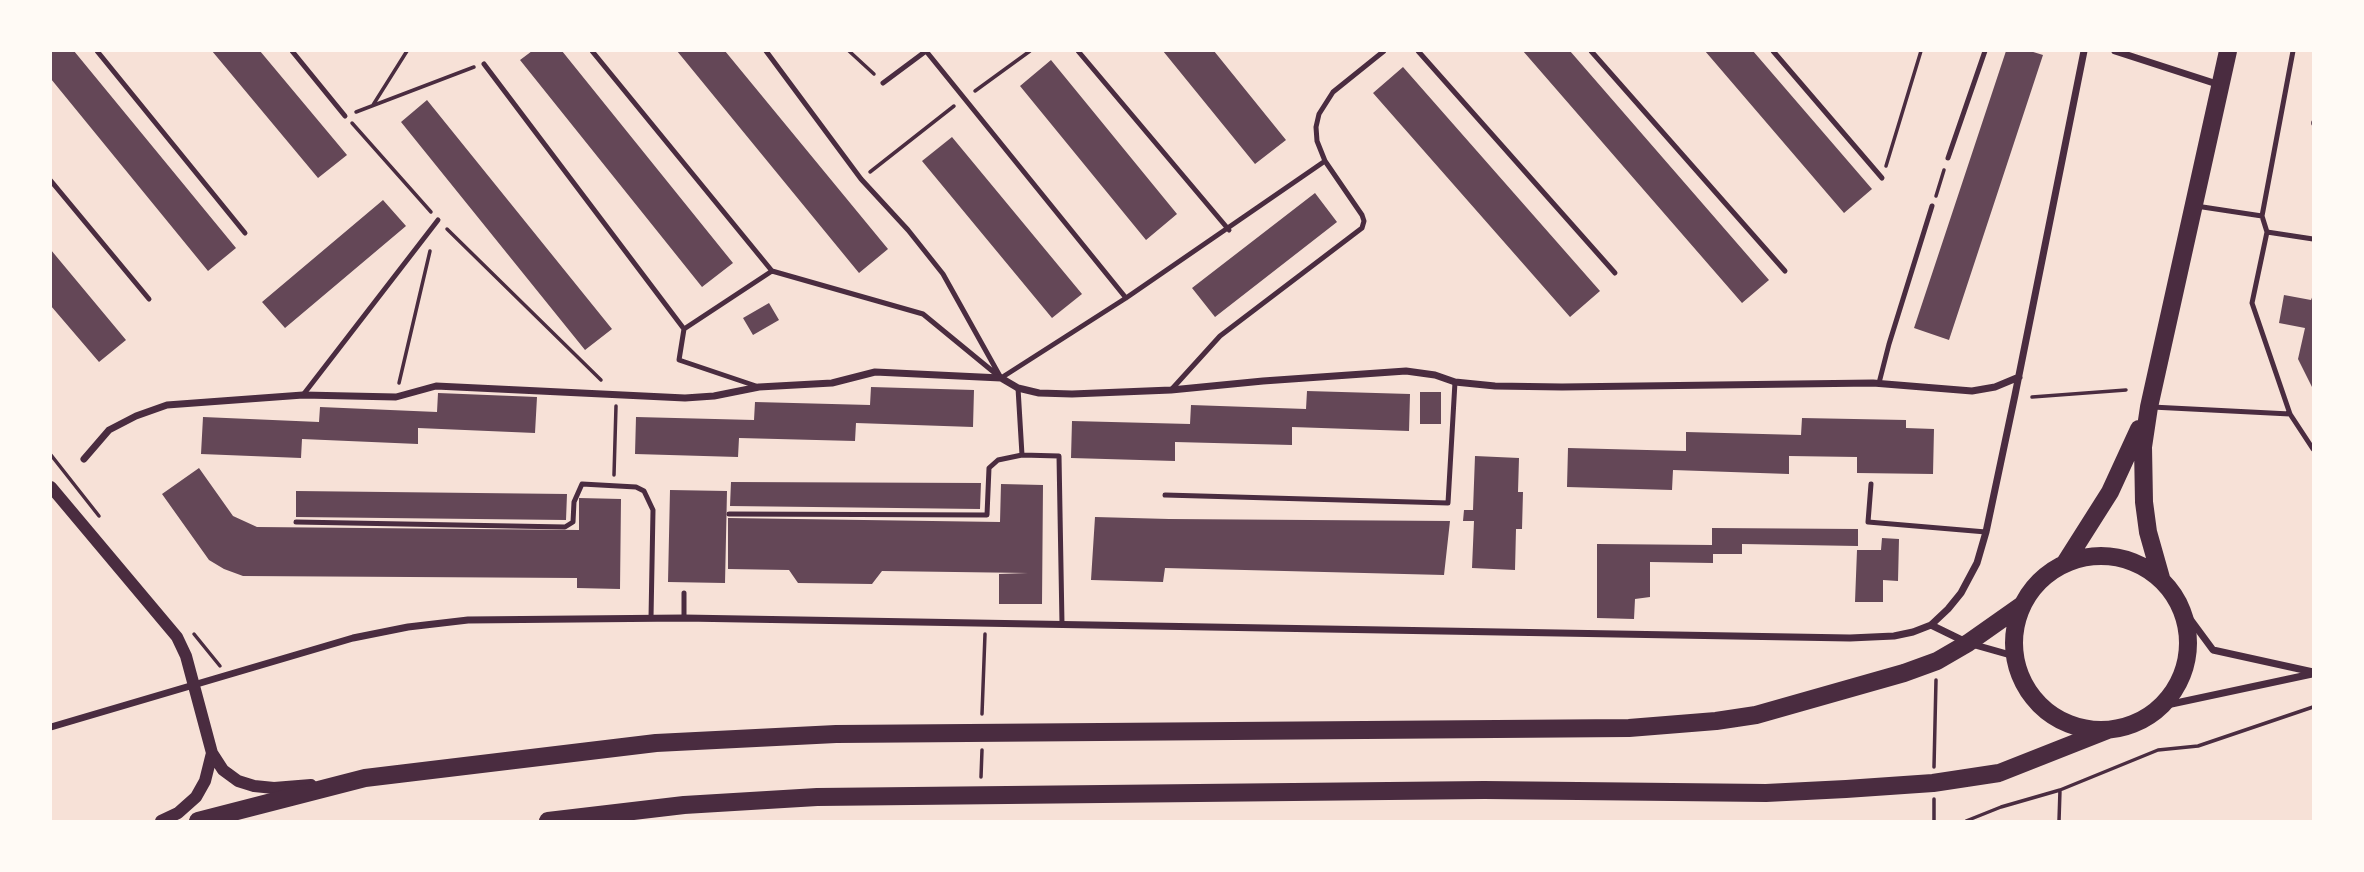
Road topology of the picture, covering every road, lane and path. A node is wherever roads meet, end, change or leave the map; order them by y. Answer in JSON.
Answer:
{"nodes":[{"id":1,"x":97,"y":51,"type":"edge"},
{"id":2,"x":292,"y":51,"type":"edge"},
{"id":3,"x":407,"y":51,"type":"edge"},
{"id":4,"x":592,"y":51,"type":"edge"},
{"id":5,"x":766,"y":51,"type":"edge"},
{"id":6,"x":849,"y":51,"type":"edge"},
{"id":7,"x":926,"y":51,"type":"edge"},
{"id":8,"x":1030,"y":51,"type":"edge"},
{"id":9,"x":1078,"y":51,"type":"edge"},
{"id":10,"x":1384,"y":51,"type":"edge"},
{"id":11,"x":1418,"y":51,"type":"edge"},
{"id":12,"x":1591,"y":51,"type":"edge"},
{"id":13,"x":1773,"y":51,"type":"edge"},
{"id":14,"x":1921,"y":51,"type":"edge"},
{"id":15,"x":1986,"y":51,"type":"edge"},
{"id":16,"x":2084,"y":51,"type":"edge"},
{"id":17,"x":2115,"y":51,"type":"edge"},
{"id":18,"x":2228,"y":51,"type":"edge"},
{"id":19,"x":2292,"y":51,"type":"edge"},
{"id":20,"x":484,"y":64,"type":"joint"},
{"id":21,"x":883,"y":83,"type":"joint"},
{"id":22,"x":2220,"y":85,"type":"junction"},
{"id":23,"x":964,"y":98,"type":"junction"},
{"id":24,"x":372,"y":106,"type":"junction"},
{"id":25,"x":345,"y":116,"type":"joint"},
{"id":26,"x":1948,"y":158,"type":"joint"},
{"id":27,"x":1325,"y":161,"type":"junction"},
{"id":28,"x":1882,"y":178,"type":"joint"},
{"id":29,"x":862,"y":179,"type":"junction"},
{"id":30,"x":51,"y":181,"type":"edge"},
{"id":31,"x":2193,"y":205,"type":"junction"},
{"id":32,"x":1932,"y":206,"type":"joint"},
{"id":33,"x":2262,"y":216,"type":"junction"},
{"id":34,"x":438,"y":220,"type":"joint"},
{"id":35,"x":1229,"y":230,"type":"junction"},
{"id":36,"x":2267,"y":232,"type":"junction"},
{"id":37,"x":245,"y":233,"type":"dead end"},
{"id":38,"x":2313,"y":239,"type":"edge"},
{"id":39,"x":772,"y":271,"type":"junction"},
{"id":40,"x":1785,"y":271,"type":"dead end"},
{"id":41,"x":1615,"y":273,"type":"dead end"},
{"id":42,"x":1126,"y":298,"type":"junction"},
{"id":43,"x":149,"y":299,"type":"dead end"},
{"id":44,"x":684,"y":329,"type":"junction"},
{"id":45,"x":2019,"y":377,"type":"junction"},
{"id":46,"x":1000,"y":378,"type":"junction"},
{"id":47,"x":1455,"y":382,"type":"junction"},
{"id":48,"x":1879,"y":383,"type":"junction"},
{"id":49,"x":759,"y":387,"type":"junction"},
{"id":50,"x":1018,"y":388,"type":"junction"},
{"id":51,"x":1171,"y":390,"type":"junction"},
{"id":52,"x":2126,"y":390,"type":"dead end"},
{"id":53,"x":617,"y":395,"type":"junction"},
{"id":54,"x":303,"y":396,"type":"junction"},
{"id":55,"x":2032,"y":397,"type":"dead end"},
{"id":56,"x":2149,"y":407,"type":"junction"},
{"id":57,"x":2290,"y":415,"type":"junction"},
{"id":58,"x":2313,"y":449,"type":"edge"},
{"id":59,"x":51,"y":454,"type":"edge"},
{"id":60,"x":1022,"y":455,"type":"junction"},
{"id":61,"x":84,"y":459,"type":"dead end"},
{"id":62,"x":71,"y":482,"type":"dead end"},
{"id":63,"x":1871,"y":484,"type":"dead end"},
{"id":64,"x":614,"y":485,"type":"junction"},
{"id":65,"x":51,"y":487,"type":"edge"},
{"id":66,"x":1165,"y":495,"type":"dead end"},
{"id":67,"x":729,"y":514,"type":"dead end"},
{"id":68,"x":296,"y":522,"type":"dead end"},
{"id":69,"x":1986,"y":533,"type":"junction"},
{"id":70,"x":2064,"y":563,"type":"junction"},
{"id":71,"x":2161,"y":578,"type":"junction"},
{"id":72,"x":684,"y":593,"type":"dead end"},
{"id":73,"x":2022,"y":605,"type":"junction"},
{"id":74,"x":2182,"y":608,"type":"junction"},
{"id":75,"x":651,"y":618,"type":"junction"},
{"id":76,"x":684,"y":618,"type":"junction"},
{"id":77,"x":985,"y":623,"type":"junction"},
{"id":78,"x":1062,"y":624,"type":"junction"},
{"id":79,"x":1931,"y":625,"type":"junction"},
{"id":80,"x":1968,"y":643,"type":"junction"},
{"id":81,"x":2014,"y":656,"type":"junction"},
{"id":82,"x":1937,"y":661,"type":"junction"},
{"id":83,"x":2313,"y":673,"type":"edge"},
{"id":84,"x":193,"y":684,"type":"junction"},
{"id":85,"x":2162,"y":706,"type":"junction"},
{"id":86,"x":2313,"y":707,"type":"edge"},
{"id":87,"x":982,"y":717,"type":"dead end"},
{"id":88,"x":51,"y":727,"type":"edge"},
{"id":89,"x":2108,"y":730,"type":"junction"},
{"id":90,"x":982,"y":743,"type":"dead end"},
{"id":91,"x":212,"y":753,"type":"junction"},
{"id":92,"x":365,"y":778,"type":"junction"},
{"id":93,"x":981,"y":782,"type":"dead end"},
{"id":94,"x":1933,"y":783,"type":"junction"},
{"id":95,"x":2060,"y":790,"type":"junction"},
{"id":96,"x":161,"y":821,"type":"edge"},
{"id":97,"x":198,"y":821,"type":"edge"},
{"id":98,"x":548,"y":821,"type":"edge"},
{"id":99,"x":1934,"y":821,"type":"edge"},
{"id":100,"x":1966,"y":821,"type":"edge"},
{"id":101,"x":2059,"y":821,"type":"edge"}],
"edges":[{"from":1,"to":37,"type":"lane"},
{"from":2,"to":25,"type":"lane"},
{"from":3,"to":24,"type":"path"},
{"from":4,"to":39,"type":"lane"},
{"from":5,"to":29,"type":"lane"},
{"from":6,"to":21,"type":"path"},
{"from":7,"to":21,"type":"lane"},
{"from":7,"to":23,"type":"lane"},
{"from":8,"to":23,"type":"path"},
{"from":9,"to":35,"type":"lane"},
{"from":10,"to":27,"type":"lane"},
{"from":11,"to":41,"type":"lane"},
{"from":12,"to":40,"type":"lane"},
{"from":13,"to":28,"type":"lane"},
{"from":14,"to":28,"type":"path"},
{"from":15,"to":26,"type":"lane"},
{"from":16,"to":45,"type":"street"},
{"from":17,"to":22,"type":"street"},
{"from":18,"to":22,"type":"main road"},
{"from":19,"to":33,"type":"lane"},
{"from":20,"to":24,"type":"path"},
{"from":20,"to":44,"type":"lane"},
{"from":22,"to":31,"type":"main road"},
{"from":23,"to":29,"type":"path"},
{"from":23,"to":42,"type":"lane"},
{"from":24,"to":25,"type":"path"},
{"from":26,"to":32,"type":"path"},
{"from":27,"to":35,"type":"lane"},
{"from":27,"to":51,"type":"lane"},
{"from":29,"to":46,"type":"lane"},
{"from":30,"to":43,"type":"lane"},
{"from":31,"to":33,"type":"lane"},
{"from":31,"to":56,"type":"main road"},
{"from":32,"to":48,"type":"lane"},
{"from":33,"to":36,"type":"lane"},
{"from":34,"to":53,"type":"path"},
{"from":34,"to":54,"type":"lane"},
{"from":35,"to":42,"type":"lane"},
{"from":36,"to":38,"type":"lane"},
{"from":36,"to":57,"type":"lane"},
{"from":39,"to":44,"type":"lane"},
{"from":39,"to":46,"type":"lane"},
{"from":42,"to":46,"type":"lane"},
{"from":44,"to":49,"type":"lane"},
{"from":45,"to":48,"type":"street"},
{"from":45,"to":69,"type":"street"},
{"from":46,"to":49,"type":"street"},
{"from":46,"to":50,"type":"street"},
{"from":47,"to":48,"type":"street"},
{"from":47,"to":51,"type":"street"},
{"from":47,"to":66,"type":"lane"},
{"from":49,"to":53,"type":"street"},
{"from":50,"to":51,"type":"street"},
{"from":50,"to":60,"type":"lane"},
{"from":52,"to":55,"type":"path"},
{"from":53,"to":54,"type":"street"},
{"from":53,"to":64,"type":"path"},
{"from":54,"to":61,"type":"street"},
{"from":56,"to":57,"type":"lane"},
{"from":56,"to":70,"type":"main road"},
{"from":56,"to":71,"type":"main road"},
{"from":57,"to":58,"type":"lane"},
{"from":59,"to":62,"type":"path"},
{"from":60,"to":67,"type":"lane"},
{"from":60,"to":78,"type":"lane"},
{"from":63,"to":69,"type":"lane"},
{"from":64,"to":68,"type":"lane"},
{"from":64,"to":75,"type":"lane"},
{"from":65,"to":84,"type":"street"},
{"from":69,"to":79,"type":"street"},
{"from":70,"to":71,"type":"main road"},
{"from":70,"to":73,"type":"main road"},
{"from":71,"to":74,"type":"main road"},
{"from":72,"to":76,"type":"lane"},
{"from":73,"to":80,"type":"main road"},
{"from":73,"to":81,"type":"main road"},
{"from":74,"to":83,"type":"street"},
{"from":74,"to":85,"type":"main road"},
{"from":75,"to":76,"type":"street"},
{"from":75,"to":84,"type":"street"},
{"from":76,"to":77,"type":"street"},
{"from":77,"to":78,"type":"street"},
{"from":77,"to":87,"type":"path"},
{"from":78,"to":79,"type":"street"},
{"from":79,"to":80,"type":"street"},
{"from":80,"to":81,"type":"street"},
{"from":80,"to":82,"type":"main road"},
{"from":81,"to":89,"type":"main road"},
{"from":82,"to":92,"type":"main road"},
{"from":82,"to":94,"type":"path"},
{"from":83,"to":85,"type":"street"},
{"from":84,"to":88,"type":"street"},
{"from":84,"to":91,"type":"street"},
{"from":85,"to":89,"type":"main road"},
{"from":86,"to":95,"type":"path"},
{"from":89,"to":94,"type":"main road"},
{"from":90,"to":93,"type":"path"},
{"from":91,"to":92,"type":"street"},
{"from":91,"to":96,"type":"street"},
{"from":92,"to":97,"type":"main road"},
{"from":94,"to":98,"type":"main road"},
{"from":94,"to":99,"type":"path"},
{"from":95,"to":100,"type":"path"},
{"from":95,"to":101,"type":"path"}]}
